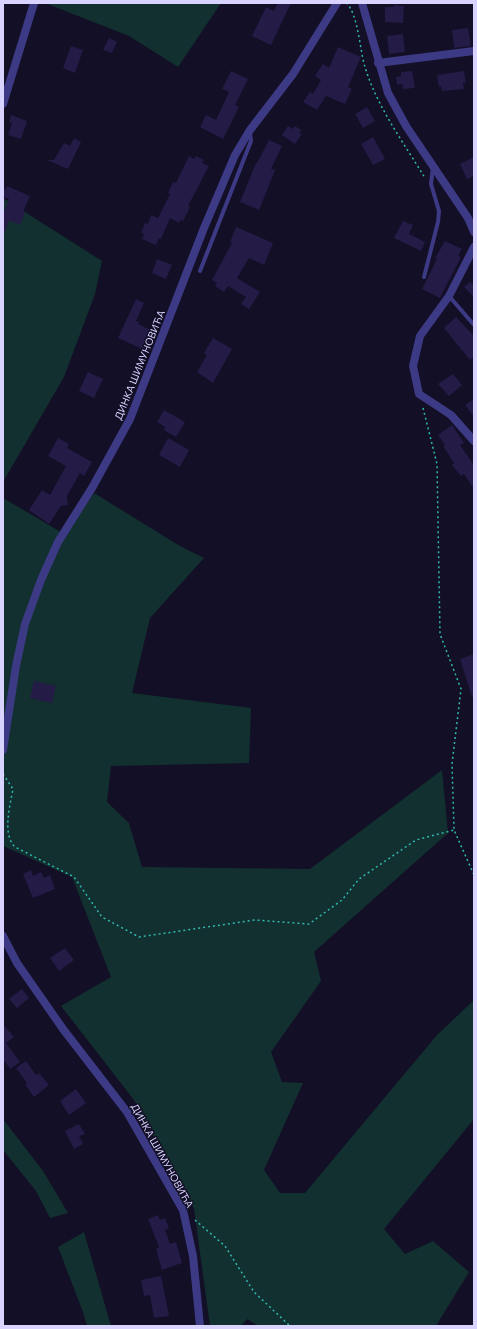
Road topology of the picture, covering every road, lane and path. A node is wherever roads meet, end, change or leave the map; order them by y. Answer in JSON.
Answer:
{"nodes":[{"id":1,"x":34,"y":3,"type":"edge"},
{"id":2,"x":337,"y":3,"type":"edge"},
{"id":3,"x":362,"y":3,"type":"edge"},
{"id":4,"x":474,"y":51,"type":"edge"},
{"id":5,"x":378,"y":63,"type":"junction"},
{"id":6,"x":3,"y":104,"type":"edge"},
{"id":7,"x":250,"y":130,"type":"junction"},
{"id":8,"x":433,"y":167,"type":"junction"},
{"id":9,"x":474,"y":232,"type":"edge"},
{"id":10,"x":474,"y":247,"type":"edge"},
{"id":11,"x":200,"y":271,"type":"dead end"},
{"id":12,"x":424,"y":277,"type":"dead end"},
{"id":13,"x":449,"y":296,"type":"junction"},
{"id":14,"x":474,"y":325,"type":"edge"},
{"id":15,"x":419,"y":394,"type":"junction"},
{"id":16,"x":474,"y":441,"type":"edge"},
{"id":17,"x":3,"y":750,"type":"edge"},
{"id":18,"x":3,"y":774,"type":"edge"},
{"id":19,"x":454,"y":830,"type":"junction"},
{"id":20,"x":474,"y":876,"type":"edge"},
{"id":21,"x":3,"y":936,"type":"edge"},
{"id":22,"x":195,"y":1220,"type":"dead end"},
{"id":23,"x":200,"y":1326,"type":"edge"},
{"id":24,"x":290,"y":1326,"type":"edge"}],
"edges":[{"from":1,"to":6,"type":"street"},
{"from":2,"to":7,"type":"street","name":"ДИНКА ШИМУНОВИЋА"},
{"from":3,"to":5,"type":"street"},
{"from":4,"to":5,"type":"street"},
{"from":5,"to":8,"type":"street"},
{"from":7,"to":11,"type":"lane"},
{"from":7,"to":17,"type":"street","name":"ДИНКА ШИМУНОВИЋА"},
{"from":8,"to":9,"type":"street"},
{"from":8,"to":12,"type":"lane"},
{"from":10,"to":13,"type":"street"},
{"from":13,"to":14,"type":"lane"},
{"from":13,"to":15,"type":"street"},
{"from":15,"to":16,"type":"street"},
{"from":15,"to":19,"type":"path"},
{"from":18,"to":19,"type":"path"},
{"from":19,"to":20,"type":"path"},
{"from":21,"to":23,"type":"street","name":"ДИНКА ШИМУНОВИЋА"},
{"from":22,"to":24,"type":"path"}]}
